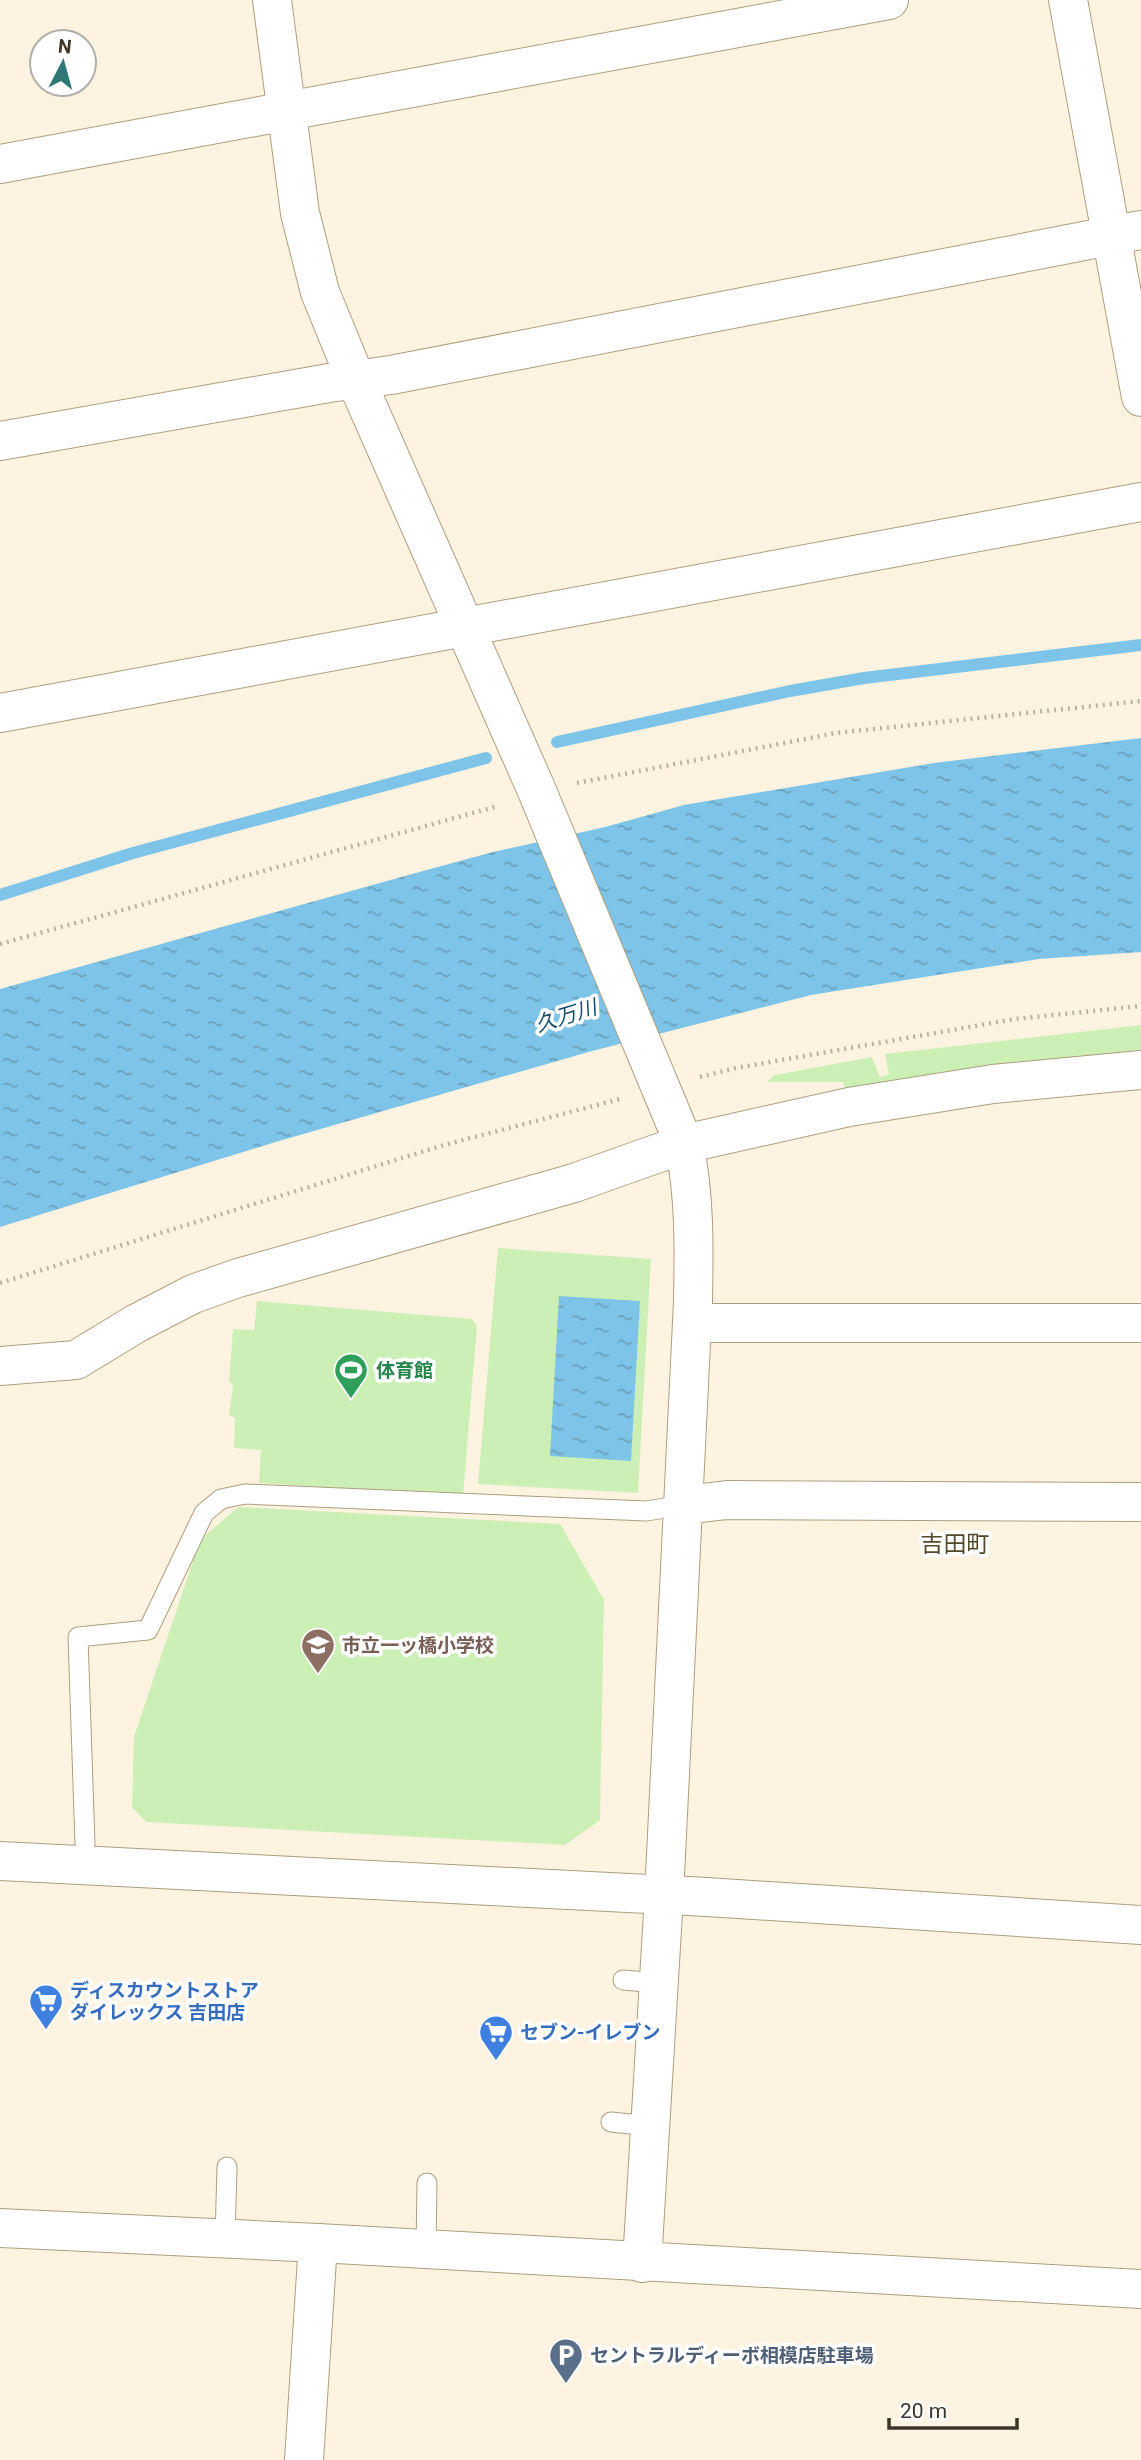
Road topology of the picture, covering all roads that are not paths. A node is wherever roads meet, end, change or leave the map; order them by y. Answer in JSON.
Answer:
{"nodes":[{"id":1,"x":272,"y":0,"type":"edge"},
{"id":2,"x":890,"y":0,"type":"edge"},
{"id":3,"x":1068,"y":0,"type":"edge"},
{"id":4,"x":286,"y":111,"type":"junction"},
{"id":5,"x":0,"y":164,"type":"edge"},
{"id":6,"x":1126,"y":232,"type":"edge"},
{"id":7,"x":356,"y":380,"type":"junction"},
{"id":8,"x":1141,"y":397,"type":"edge"},
{"id":9,"x":0,"y":441,"type":"edge"},
{"id":10,"x":1141,"y":502,"type":"edge"},
{"id":11,"x":464,"y":626,"type":"junction"},
{"id":12,"x":0,"y":713,"type":"edge"},
{"id":13,"x":1141,"y":1070,"type":"edge"},
{"id":14,"x":684,"y":1144,"type":"junction"},
{"id":15,"x":692,"y":1323,"type":"junction"},
{"id":16,"x":1141,"y":1323,"type":"edge"},
{"id":17,"x":0,"y":1366,"type":"edge"},
{"id":18,"x":1141,"y":1502,"type":"edge"},
{"id":19,"x":684,"y":1505,"type":"junction"},
{"id":20,"x":85,"y":1844,"type":"dead end"},
{"id":21,"x":0,"y":1861,"type":"edge"},
{"id":22,"x":664,"y":1896,"type":"junction"},
{"id":23,"x":1141,"y":1925,"type":"edge"},
{"id":24,"x":611,"y":2122,"type":"dead end"},
{"id":25,"x":650,"y":2126,"type":"junction"},
{"id":26,"x":227,"y":2167,"type":"dead end"},
{"id":27,"x":427,"y":2183,"type":"dead end"},
{"id":28,"x":0,"y":2228,"type":"edge"},
{"id":29,"x":225,"y":2239,"type":"junction"},
{"id":30,"x":318,"y":2243,"type":"junction"},
{"id":31,"x":426,"y":2249,"type":"junction"},
{"id":32,"x":642,"y":2263,"type":"junction"},
{"id":33,"x":1141,"y":2290,"type":"edge"},
{"id":34,"x":304,"y":2460,"type":"edge"}],
"edges":[{"from":1,"to":4,"type":"street"},
{"from":2,"to":4,"type":"street"},
{"from":3,"to":6,"type":"street"},
{"from":4,"to":5,"type":"street"},
{"from":4,"to":7,"type":"street"},
{"from":6,"to":7,"type":"street"},
{"from":6,"to":8,"type":"street"},
{"from":7,"to":9,"type":"street"},
{"from":7,"to":11,"type":"street"},
{"from":10,"to":11,"type":"street"},
{"from":11,"to":12,"type":"street"},
{"from":11,"to":14,"type":"street"},
{"from":13,"to":14,"type":"street"},
{"from":14,"to":15,"type":"street"},
{"from":14,"to":17,"type":"street"},
{"from":15,"to":16,"type":"street"},
{"from":15,"to":19,"type":"street"},
{"from":18,"to":19,"type":"street"},
{"from":19,"to":20,"type":"lane"},
{"from":19,"to":22,"type":"street"},
{"from":21,"to":22,"type":"street"},
{"from":22,"to":23,"type":"street"},
{"from":22,"to":25,"type":"street"},
{"from":24,"to":25,"type":"lane"},
{"from":25,"to":32,"type":"street"},
{"from":26,"to":29,"type":"lane"},
{"from":27,"to":31,"type":"lane"},
{"from":28,"to":29,"type":"street"},
{"from":29,"to":30,"type":"street"},
{"from":30,"to":31,"type":"street"},
{"from":30,"to":34,"type":"street"},
{"from":31,"to":32,"type":"street"},
{"from":32,"to":33,"type":"street"}]}
